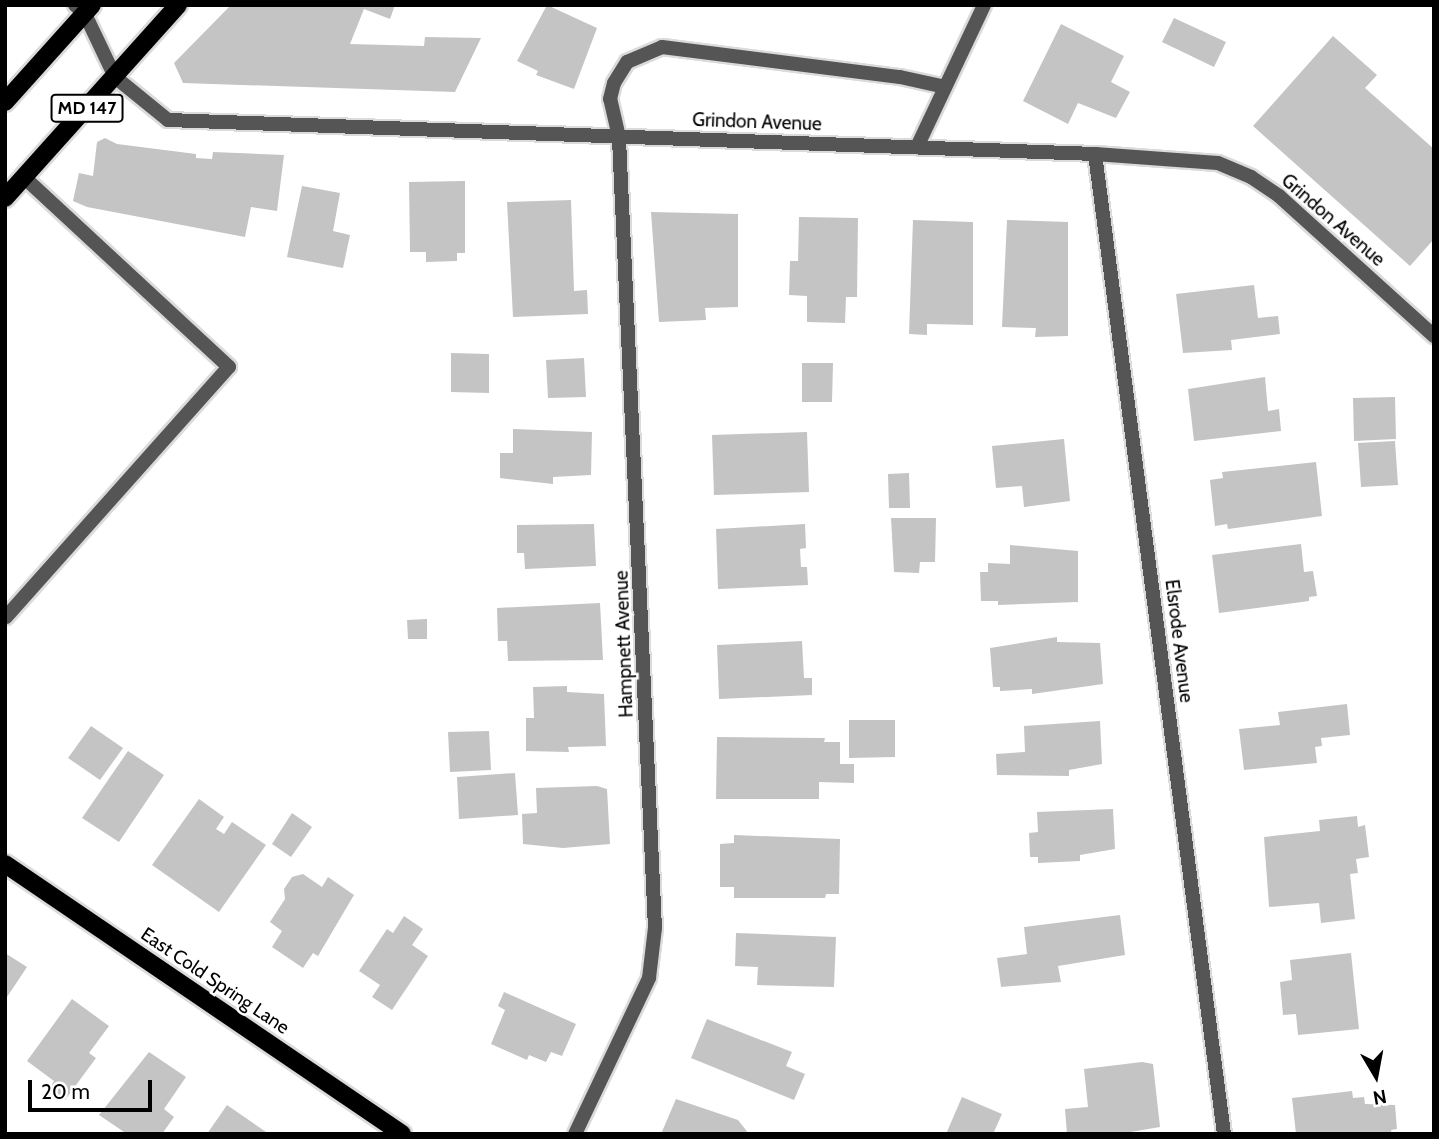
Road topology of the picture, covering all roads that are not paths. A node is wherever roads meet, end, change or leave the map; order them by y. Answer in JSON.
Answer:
{"nodes":[{"id":1,"x":178,"y":5,"type":"edge"},
{"id":2,"x":984,"y":5,"type":"edge"},
{"id":3,"x":84,"y":8,"type":"edge"},
{"id":4,"x":115,"y":77,"type":"junction"},
{"id":5,"x":945,"y":88,"type":"junction"},
{"id":6,"x":5,"y":102,"type":"edge"},
{"id":7,"x":619,"y":136,"type":"junction"},
{"id":8,"x":917,"y":147,"type":"junction"},
{"id":9,"x":1095,"y":153,"type":"junction"},
{"id":10,"x":24,"y":177,"type":"junction"},
{"id":11,"x":5,"y":198,"type":"edge"},
{"id":12,"x":1431,"y":329,"type":"edge"},
{"id":13,"x":5,"y":617,"type":"edge"},
{"id":14,"x":5,"y":864,"type":"edge"},
{"id":15,"x":402,"y":1134,"type":"edge"},
{"id":16,"x":575,"y":1134,"type":"edge"},
{"id":17,"x":1224,"y":1134,"type":"edge"}],
"edges":[{"from":1,"to":4,"type":"main road","number":"MD 147"},
{"from":2,"to":5,"type":"street"},
{"from":3,"to":4,"type":"street","name":"Grindon Avenue"},
{"from":3,"to":6,"type":"main road","number":"MD 147"},
{"from":4,"to":7,"type":"street","name":"Grindon Avenue"},
{"from":4,"to":10,"type":"main road","number":"MD 147"},
{"from":5,"to":7,"type":"street","name":"Hampnett Avenue"},
{"from":5,"to":8,"type":"street"},
{"from":7,"to":8,"type":"street","name":"Grindon Avenue"},
{"from":7,"to":16,"type":"street","name":"Hampnett Avenue"},
{"from":8,"to":9,"type":"street","name":"Grindon Avenue"},
{"from":9,"to":12,"type":"street","name":"Grindon Avenue"},
{"from":9,"to":17,"type":"street","name":"Elsrode Avenue"},
{"from":10,"to":11,"type":"main road","number":"MD 147"},
{"from":10,"to":13,"type":"street"},
{"from":14,"to":15,"type":"main road","name":"East Cold Spring Lane"}]}
